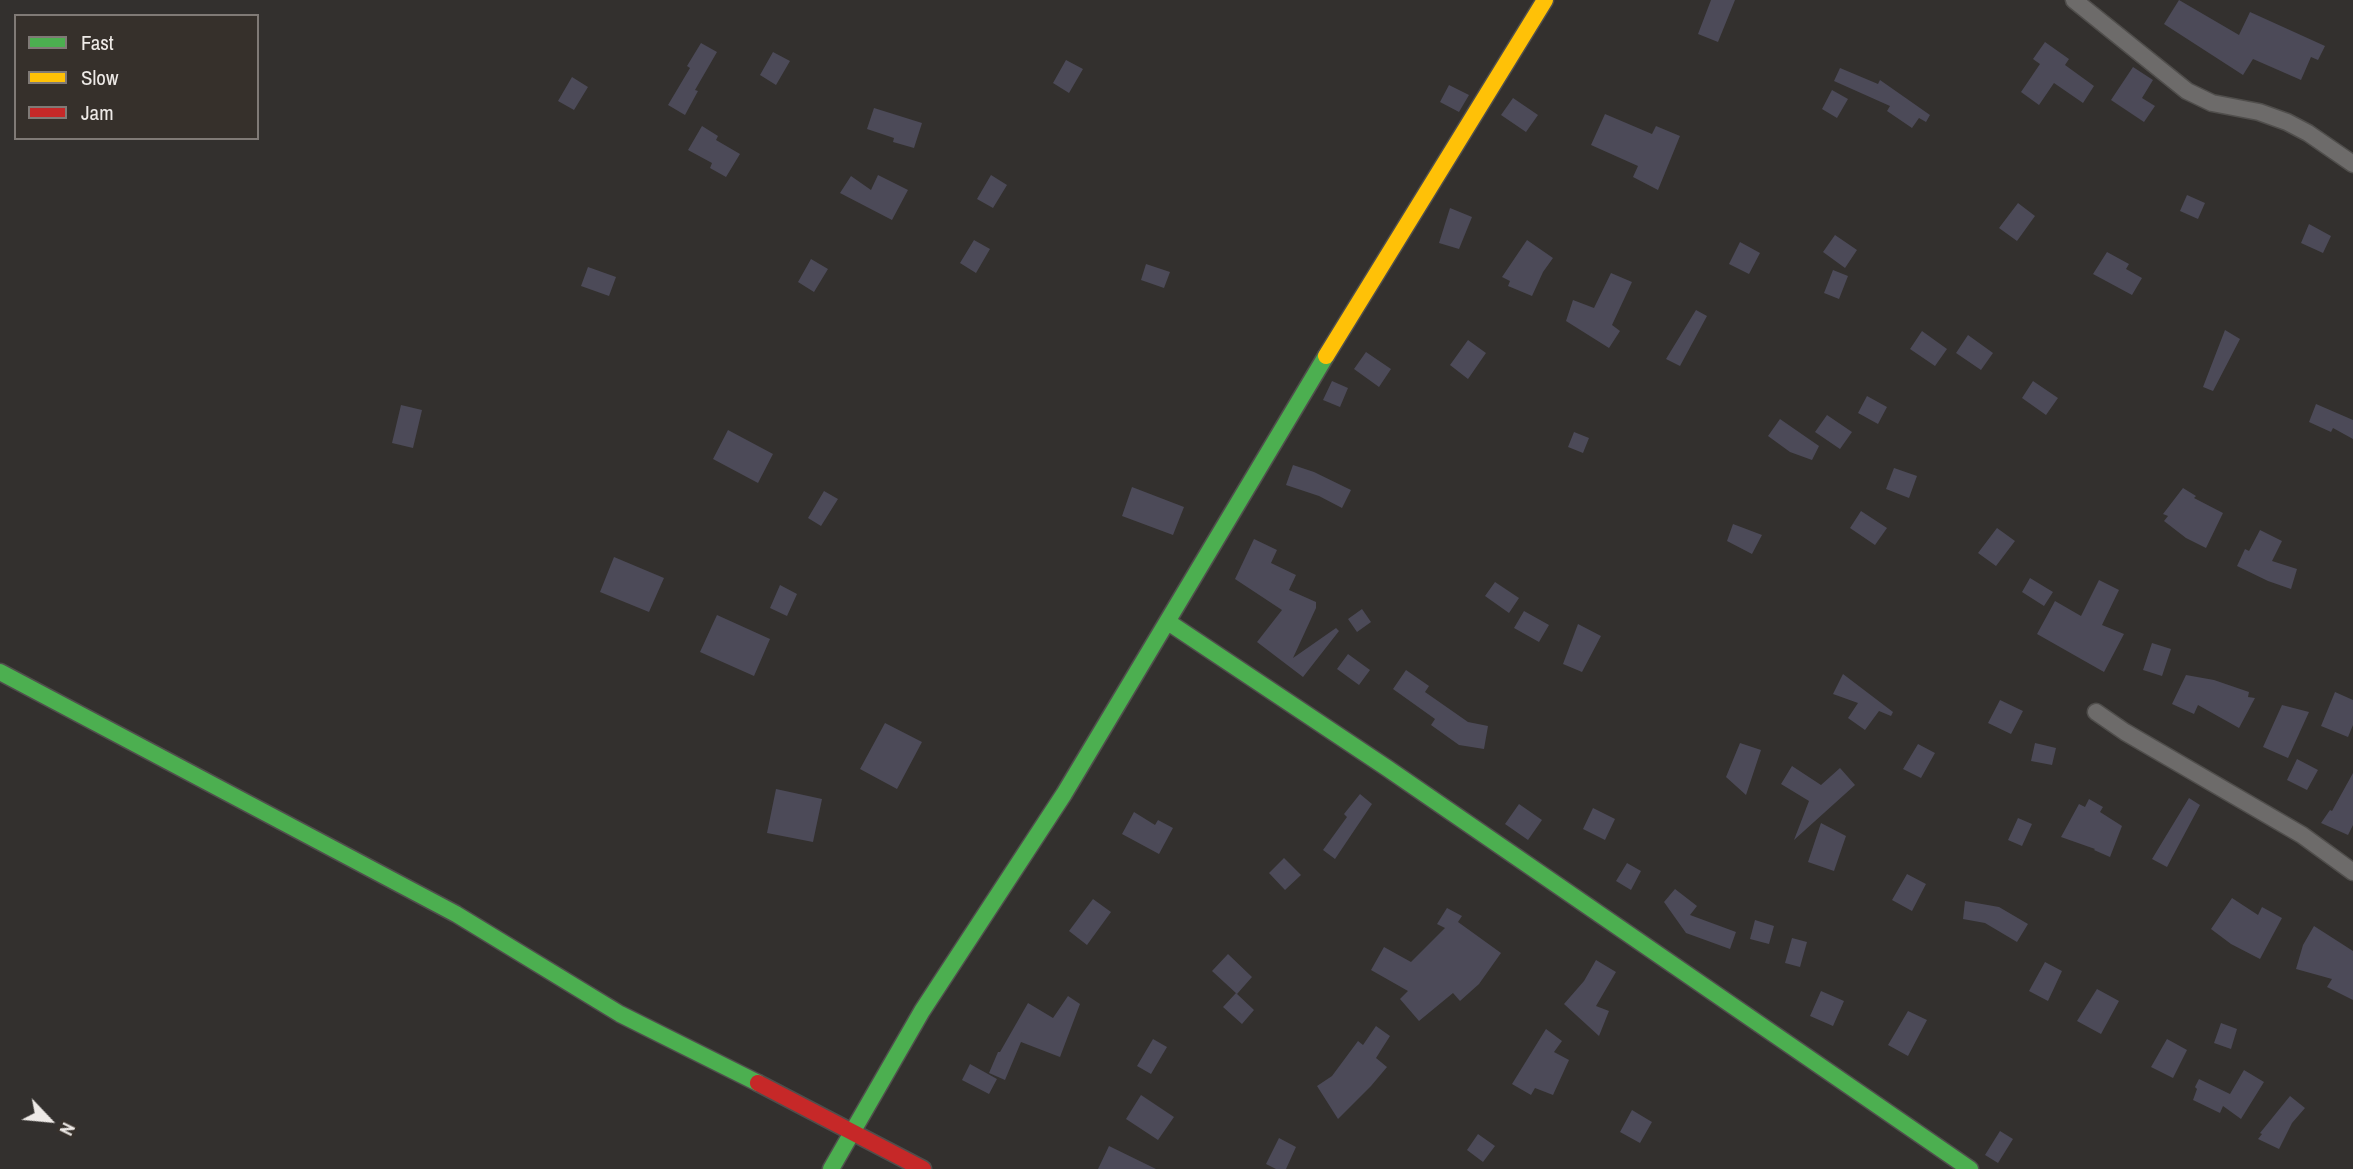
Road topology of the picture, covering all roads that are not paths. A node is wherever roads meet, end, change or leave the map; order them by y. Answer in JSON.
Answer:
{"nodes":[{"id":1,"x":1545,"y":0,"type":"edge"},
{"id":2,"x":2074,"y":0,"type":"edge"},
{"id":3,"x":2353,"y":164,"type":"edge"},
{"id":4,"x":1168,"y":622,"type":"junction"},
{"id":5,"x":0,"y":672,"type":"edge"},
{"id":6,"x":2096,"y":712,"type":"dead end"},
{"id":7,"x":2353,"y":872,"type":"edge"},
{"id":8,"x":853,"y":1131,"type":"junction"},
{"id":9,"x":831,"y":1169,"type":"edge"},
{"id":10,"x":923,"y":1169,"type":"edge"},
{"id":11,"x":1970,"y":1169,"type":"edge"}],
"edges":[{"from":1,"to":4,"type":"street"},
{"from":2,"to":3,"type":"street"},
{"from":4,"to":8,"type":"street"},
{"from":4,"to":11,"type":"street"},
{"from":5,"to":8,"type":"street"},
{"from":6,"to":7,"type":"street"},
{"from":8,"to":9,"type":"street"},
{"from":8,"to":10,"type":"street"}]}
